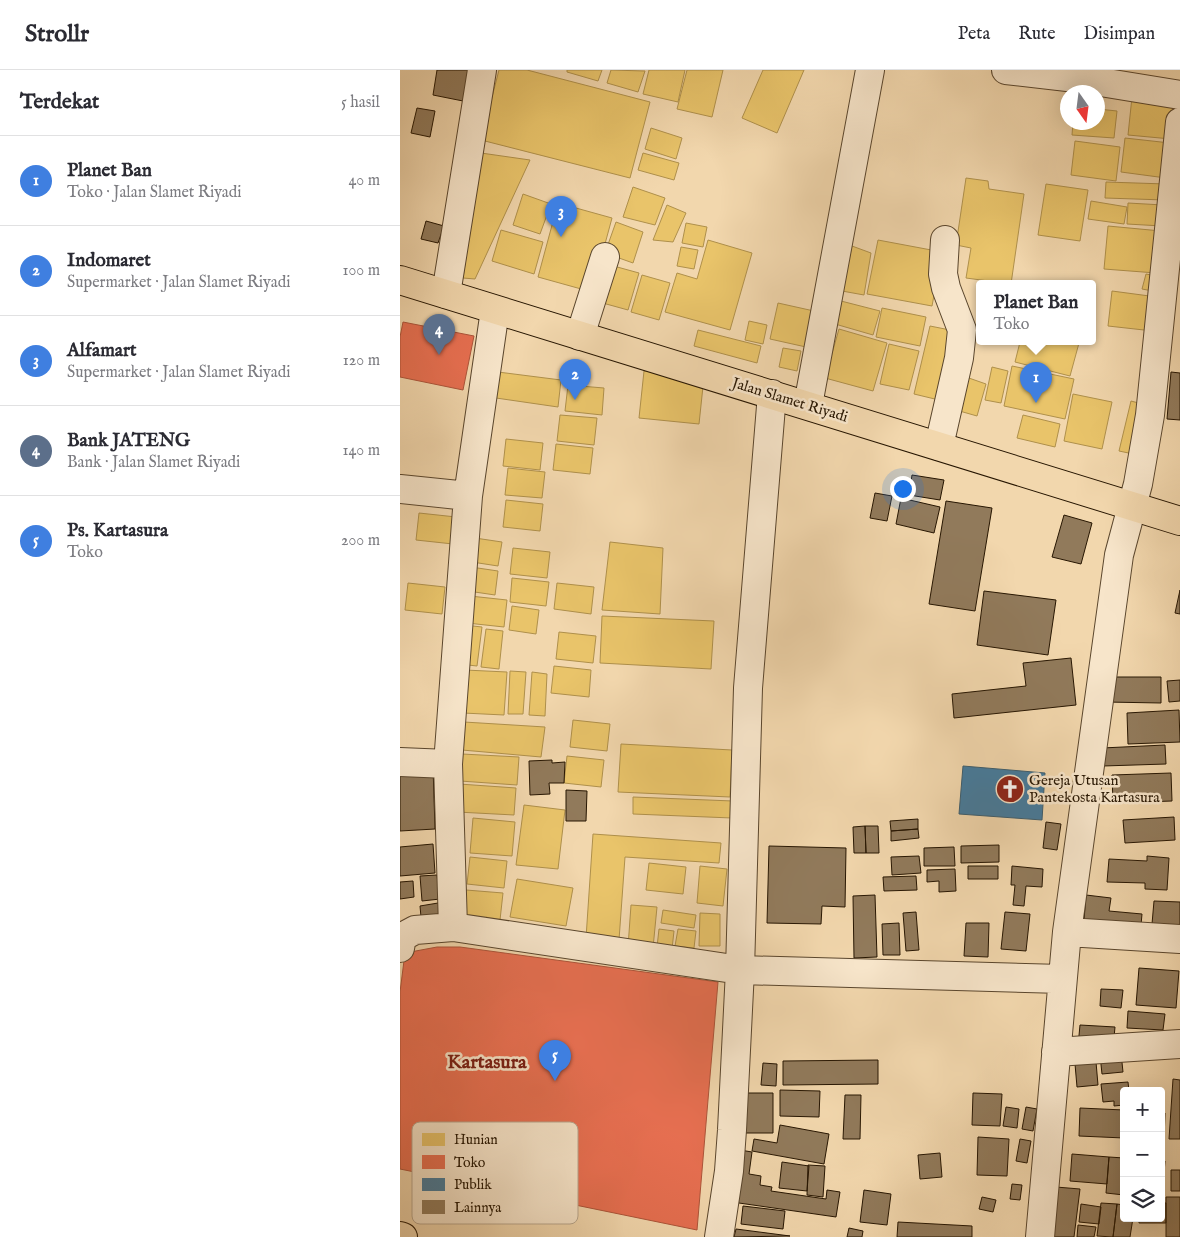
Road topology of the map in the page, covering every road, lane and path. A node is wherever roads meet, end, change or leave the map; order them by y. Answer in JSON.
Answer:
{"nodes":[{"id":1,"x":482,"y":70,"type":"edge"},
{"id":2,"x":870,"y":70,"type":"edge"},
{"id":3,"x":1006,"y":70,"type":"edge"},
{"id":4,"x":1076,"y":74,"type":"edge"},
{"id":5,"x":1180,"y":95,"type":"edge"},
{"id":6,"x":1180,"y":122,"type":"edge"},
{"id":7,"x":945,"y":240,"type":"dead end"},
{"id":8,"x":605,"y":258,"type":"dead end"},
{"id":9,"x":400,"y":280,"type":"edge"},
{"id":10,"x":446,"y":294,"type":"junction"},
{"id":11,"x":494,"y":310,"type":"junction"},
{"id":12,"x":580,"y":336,"type":"junction"},
{"id":13,"x":772,"y":394,"type":"junction"},
{"id":14,"x":808,"y":405,"type":"junction"},
{"id":15,"x":939,"y":446,"type":"junction"},
{"id":16,"x":400,"y":490,"type":"edge"},
{"id":17,"x":468,"y":496,"type":"junction"},
{"id":18,"x":1132,"y":506,"type":"junction"},
{"id":19,"x":1180,"y":520,"type":"edge"},
{"id":20,"x":400,"y":762,"type":"edge"},
{"id":21,"x":448,"y":764,"type":"junction"},
{"id":22,"x":453,"y":927,"type":"junction"},
{"id":23,"x":1067,"y":932,"type":"junction"},
{"id":24,"x":1180,"y":939,"type":"edge"},
{"id":25,"x":400,"y":948,"type":"edge"},
{"id":26,"x":740,"y":970,"type":"junction"},
{"id":27,"x":1062,"y":980,"type":"junction"},
{"id":28,"x":1180,"y":1044,"type":"edge"},
{"id":29,"x":1056,"y":1052,"type":"junction"},
{"id":30,"x":719,"y":1237,"type":"edge"},
{"id":31,"x":1040,"y":1237,"type":"edge"}],
"edges":[{"from":1,"to":10,"type":"street"},
{"from":2,"to":14,"type":"street"},
{"from":3,"to":4,"type":"street"},
{"from":4,"to":5,"type":"street"},
{"from":6,"to":18,"type":"street"},
{"from":7,"to":15,"type":"street"},
{"from":8,"to":12,"type":"street"},
{"from":9,"to":10,"type":"main road","name":"Jalan Slamet Riyadi"},
{"from":10,"to":11,"type":"main road","name":"Jalan Slamet Riyadi"},
{"from":11,"to":12,"type":"main road","name":"Jalan Slamet Riyadi"},
{"from":11,"to":17,"type":"street"},
{"from":12,"to":13,"type":"main road","name":"Jalan Slamet Riyadi"},
{"from":13,"to":14,"type":"main road","name":"Jalan Slamet Riyadi"},
{"from":13,"to":26,"type":"street"},
{"from":14,"to":15,"type":"main road","name":"Jalan Slamet Riyadi"},
{"from":15,"to":18,"type":"main road","name":"Jalan Slamet Riyadi"},
{"from":16,"to":17,"type":"street"},
{"from":17,"to":21,"type":"street"},
{"from":18,"to":19,"type":"main road","name":"Jalan Slamet Riyadi"},
{"from":18,"to":23,"type":"street"},
{"from":20,"to":21,"type":"street"},
{"from":21,"to":22,"type":"street"},
{"from":22,"to":25,"type":"street"},
{"from":22,"to":26,"type":"street"},
{"from":23,"to":24,"type":"street"},
{"from":23,"to":27,"type":"street"},
{"from":26,"to":27,"type":"street"},
{"from":26,"to":30,"type":"street"},
{"from":27,"to":29,"type":"street"},
{"from":28,"to":29,"type":"street"},
{"from":29,"to":31,"type":"street"}]}
